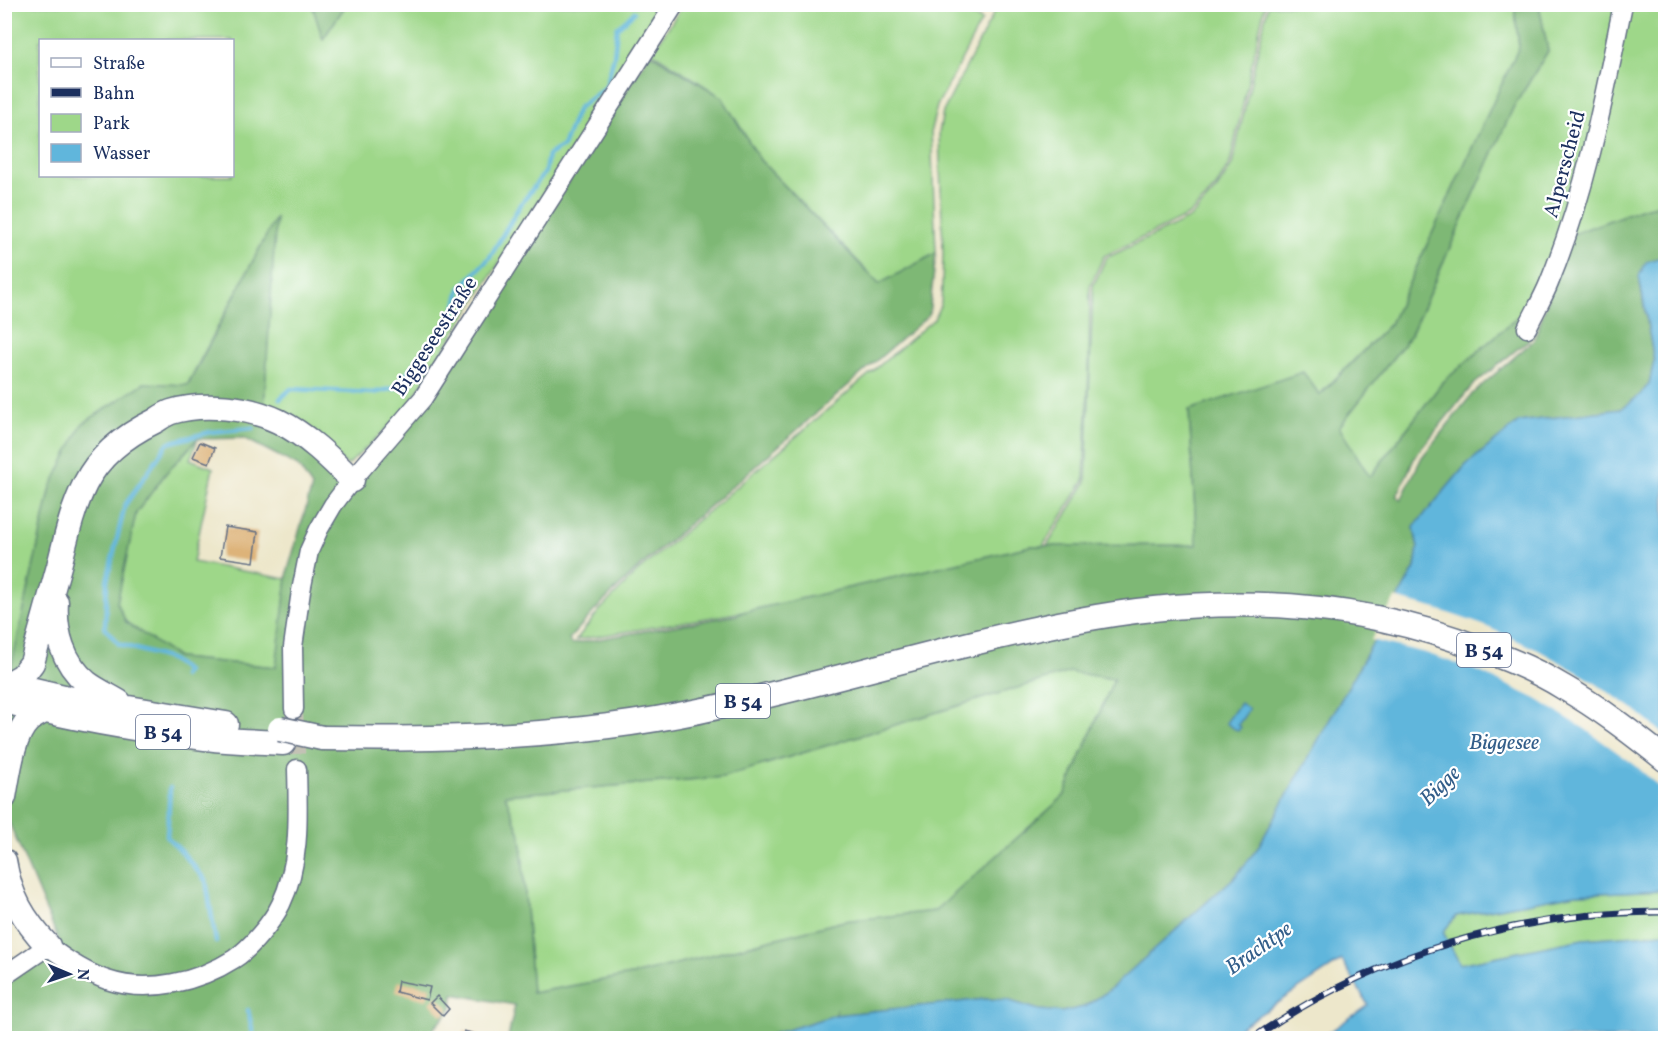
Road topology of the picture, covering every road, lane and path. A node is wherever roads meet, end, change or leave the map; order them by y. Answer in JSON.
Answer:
{"nodes":[{"id":1,"x":675,"y":4,"type":"edge"},
{"id":2,"x":1623,"y":4,"type":"edge"},
{"id":3,"x":1527,"y":328,"type":"dead end"},
{"id":4,"x":352,"y":480,"type":"junction"},
{"id":5,"x":58,"y":567,"type":"junction"},
{"id":6,"x":6,"y":689,"type":"edge"},
{"id":7,"x":130,"y":709,"type":"junction"},
{"id":8,"x":294,"y":709,"type":"tunnel mouth"},
{"id":9,"x":44,"y":711,"type":"junction"},
{"id":10,"x":281,"y":736,"type":"junction"},
{"id":11,"x":1665,"y":760,"type":"edge"},
{"id":12,"x":297,"y":769,"type":"tunnel mouth"},
{"id":13,"x":4,"y":797,"type":"edge"},
{"id":14,"x":4,"y":861,"type":"edge"},
{"id":15,"x":48,"y":946,"type":"junction"},
{"id":16,"x":4,"y":976,"type":"edge"}],
"edges":[{"from":1,"to":4,"type":"street","name":"Biggeseestraße"},
{"from":2,"to":3,"type":"street","name":"Alperscheid"},
{"from":4,"to":5,"type":"main road"},
{"from":4,"to":8,"type":"street","name":"Biggeseestraße"},
{"from":5,"to":6,"type":"main road"},
{"from":5,"to":7,"type":"main road"},
{"from":6,"to":7,"type":"main road","number":"B 54"},
{"from":6,"to":9,"type":"main road","number":"B 54"},
{"from":7,"to":10,"type":"main road","number":"B 54"},
{"from":9,"to":10,"type":"main road","number":"B 54"},
{"from":9,"to":13,"type":"main road"},
{"from":10,"to":11,"type":"main road","number":"B 54","bridge":true},
{"from":12,"to":15,"type":"street"},
{"from":14,"to":15,"type":"main road"},
{"from":15,"to":16,"type":"street"}]}
